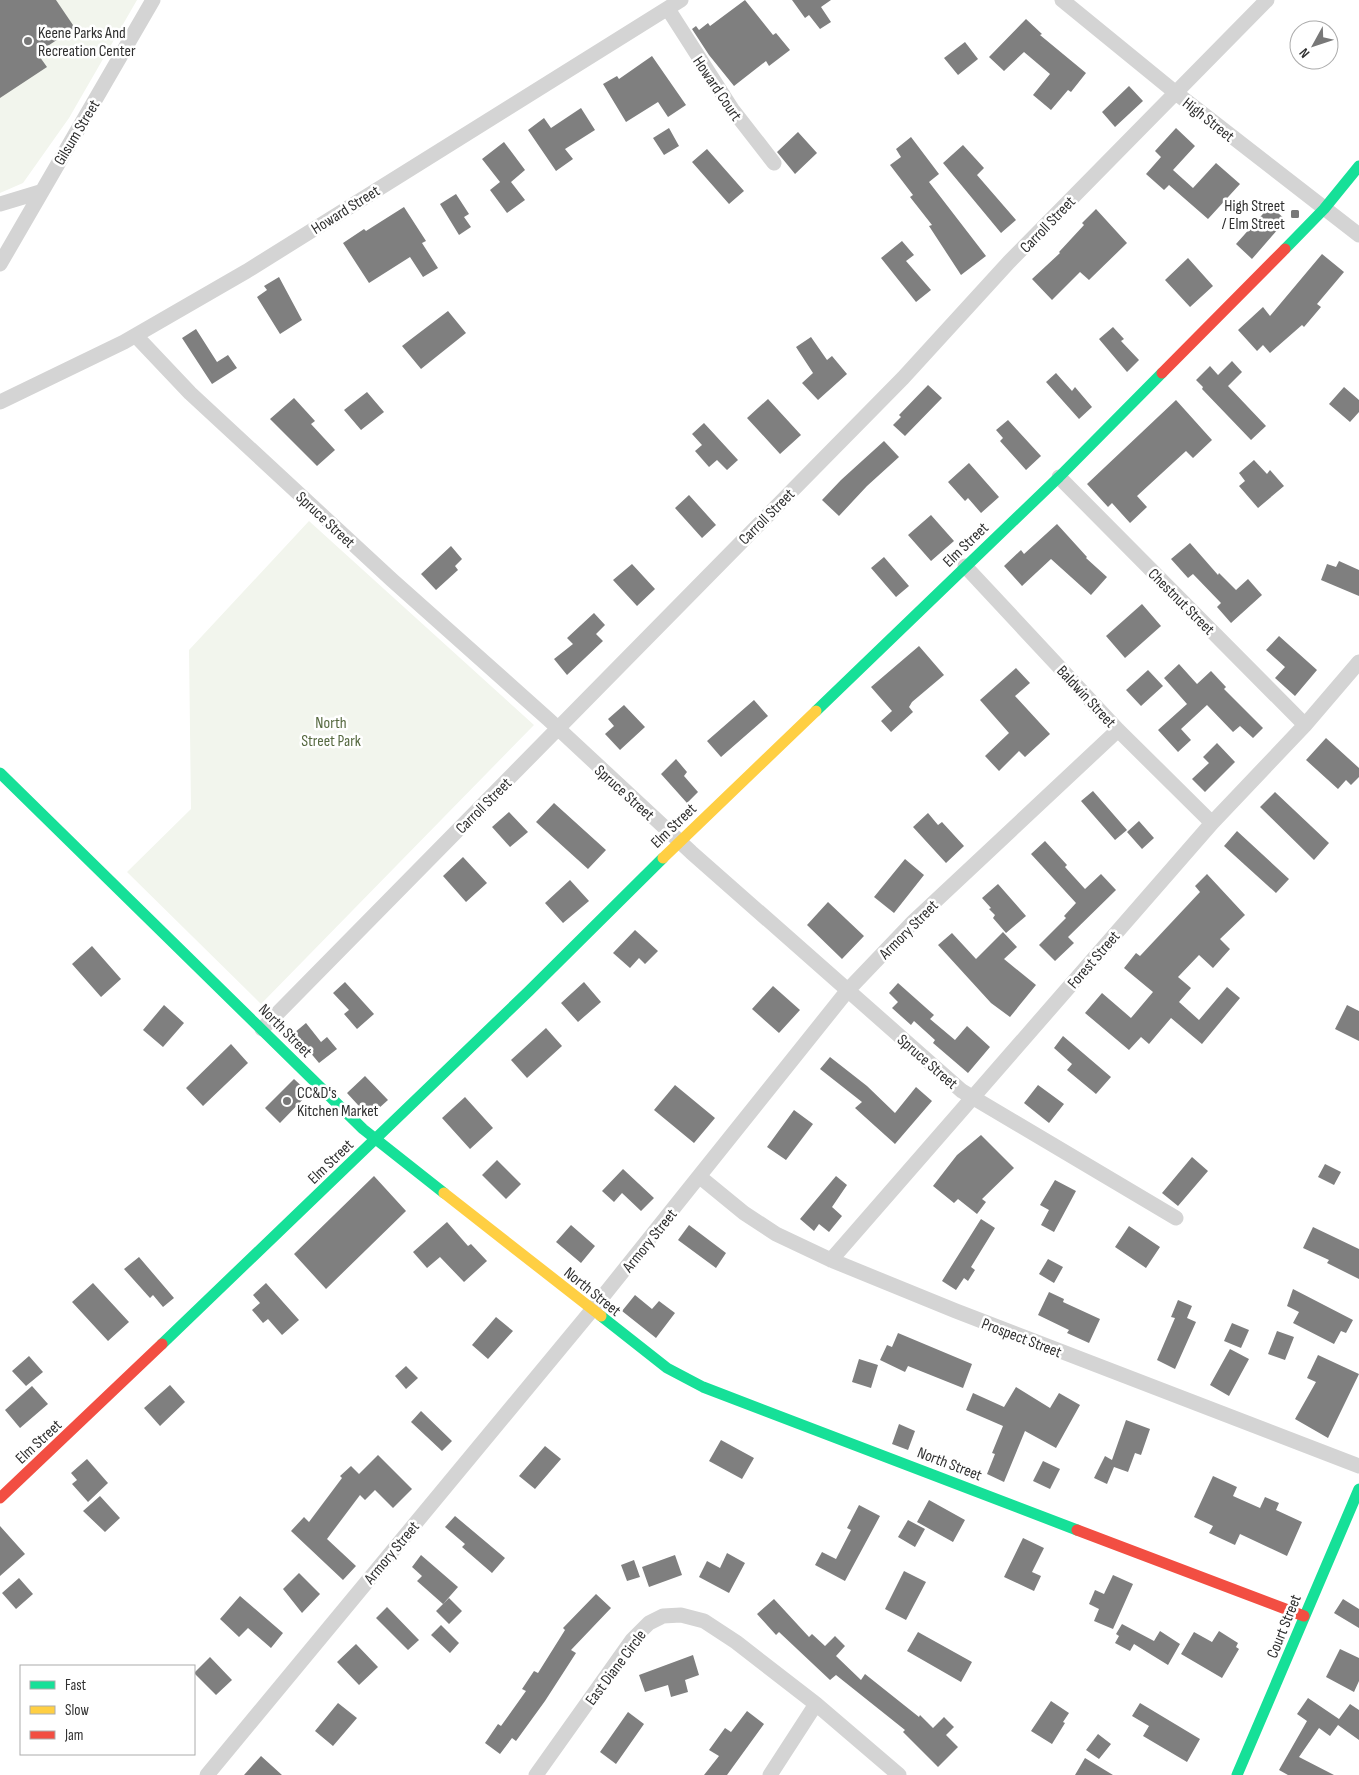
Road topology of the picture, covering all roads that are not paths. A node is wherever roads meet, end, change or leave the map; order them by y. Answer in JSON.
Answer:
{"nodes":[{"id":1,"x":153,"y":0,"type":"edge"},
{"id":2,"x":681,"y":0,"type":"edge"},
{"id":3,"x":1062,"y":0,"type":"edge"},
{"id":4,"x":1268,"y":0,"type":"edge"},
{"id":5,"x":668,"y":8,"type":"junction"},
{"id":6,"x":1176,"y":93,"type":"junction"},
{"id":7,"x":774,"y":163,"type":"dead end"},
{"id":8,"x":1359,"y":166,"type":"edge"},
{"id":9,"x":40,"y":192,"type":"junction"},
{"id":10,"x":0,"y":204,"type":"edge"},
{"id":11,"x":1324,"y":209,"type":"junction"},
{"id":12,"x":1359,"y":235,"type":"edge"},
{"id":13,"x":0,"y":264,"type":"edge"},
{"id":14,"x":136,"y":336,"type":"junction"},
{"id":15,"x":0,"y":402,"type":"edge"},
{"id":16,"x":1059,"y":477,"type":"junction"},
{"id":17,"x":965,"y":566,"type":"junction"},
{"id":18,"x":1359,"y":662,"type":"edge"},
{"id":19,"x":1305,"y":725,"type":"junction"},
{"id":20,"x":558,"y":729,"type":"junction"},
{"id":21,"x":1118,"y":730,"type":"junction"},
{"id":22,"x":0,"y":773,"type":"edge"},
{"id":23,"x":1212,"y":822,"type":"junction"},
{"id":24,"x":679,"y":842,"type":"junction"},
{"id":25,"x":848,"y":990,"type":"junction"},
{"id":26,"x":262,"y":1029,"type":"junction"},
{"id":27,"x":972,"y":1097,"type":"junction"},
{"id":28,"x":377,"y":1138,"type":"junction"},
{"id":29,"x":700,"y":1177,"type":"junction"},
{"id":30,"x":1176,"y":1218,"type":"dead end"},
{"id":31,"x":831,"y":1260,"type":"junction"},
{"id":32,"x":592,"y":1310,"type":"junction"},
{"id":33,"x":1359,"y":1466,"type":"edge"},
{"id":34,"x":1359,"y":1489,"type":"edge"},
{"id":35,"x":0,"y":1498,"type":"edge"},
{"id":36,"x":1304,"y":1616,"type":"junction"},
{"id":37,"x":816,"y":1704,"type":"junction"},
{"id":38,"x":896,"y":1772,"type":"edge"},
{"id":39,"x":207,"y":1775,"type":"edge"},
{"id":40,"x":536,"y":1775,"type":"edge"},
{"id":41,"x":770,"y":1775,"type":"edge"},
{"id":42,"x":1237,"y":1775,"type":"edge"}],
"edges":[{"from":1,"to":9,"type":"street","name":"Gilsum Street"},
{"from":2,"to":5,"type":"street","name":"Howard Street"},
{"from":3,"to":6,"type":"street","name":"High Street"},
{"from":4,"to":6,"type":"street","name":"Carroll Street"},
{"from":5,"to":7,"type":"street","name":"Howard Court"},
{"from":5,"to":14,"type":"street","name":"Howard Street"},
{"from":6,"to":11,"type":"street","name":"High Street"},
{"from":6,"to":20,"type":"street","name":"Carroll Street"},
{"from":8,"to":11,"type":"street","name":"Elm Street"},
{"from":9,"to":10,"type":"street"},
{"from":9,"to":13,"type":"street","name":"Gilsum Street"},
{"from":11,"to":12,"type":"street","name":"High Street"},
{"from":11,"to":16,"type":"street","name":"Elm Street"},
{"from":14,"to":15,"type":"street","name":"Howard Street"},
{"from":14,"to":20,"type":"street","name":"Spruce Street"},
{"from":16,"to":17,"type":"street","name":"Elm Street"},
{"from":16,"to":19,"type":"street","name":"Chestnut Street"},
{"from":17,"to":21,"type":"street","name":"Baldwin Street"},
{"from":17,"to":24,"type":"street","name":"Elm Street"},
{"from":18,"to":19,"type":"street","name":"Forest Street"},
{"from":19,"to":23,"type":"street","name":"Forest Street"},
{"from":20,"to":24,"type":"street","name":"Spruce Street"},
{"from":20,"to":26,"type":"street","name":"Carroll Street"},
{"from":21,"to":23,"type":"street","name":"Baldwin Street"},
{"from":21,"to":25,"type":"street","name":"Armory Street"},
{"from":22,"to":26,"type":"street","name":"North Street"},
{"from":23,"to":27,"type":"street","name":"Forest Street"},
{"from":24,"to":25,"type":"street","name":"Spruce Street"},
{"from":24,"to":28,"type":"street","name":"Elm Street"},
{"from":25,"to":27,"type":"street","name":"Spruce Street"},
{"from":25,"to":29,"type":"street","name":"Armory Street"},
{"from":26,"to":28,"type":"street","name":"North Street"},
{"from":27,"to":30,"type":"street","name":"Spruce Street"},
{"from":27,"to":31,"type":"street","name":"Forest Street"},
{"from":28,"to":32,"type":"street","name":"North Street"},
{"from":28,"to":35,"type":"street","name":"Elm Street"},
{"from":29,"to":31,"type":"street","name":"Prospect Street"},
{"from":29,"to":32,"type":"street","name":"Armory Street"},
{"from":31,"to":33,"type":"street","name":"Prospect Street"},
{"from":32,"to":36,"type":"street","name":"North Street"},
{"from":32,"to":39,"type":"street","name":"Armory Street"},
{"from":34,"to":36,"type":"street","name":"Court Street"},
{"from":36,"to":42,"type":"street","name":"Court Street"},
{"from":37,"to":38,"type":"street","name":"East Diane Circle"},
{"from":37,"to":40,"type":"street","name":"East Diane Circle"},
{"from":37,"to":41,"type":"street"}]}
